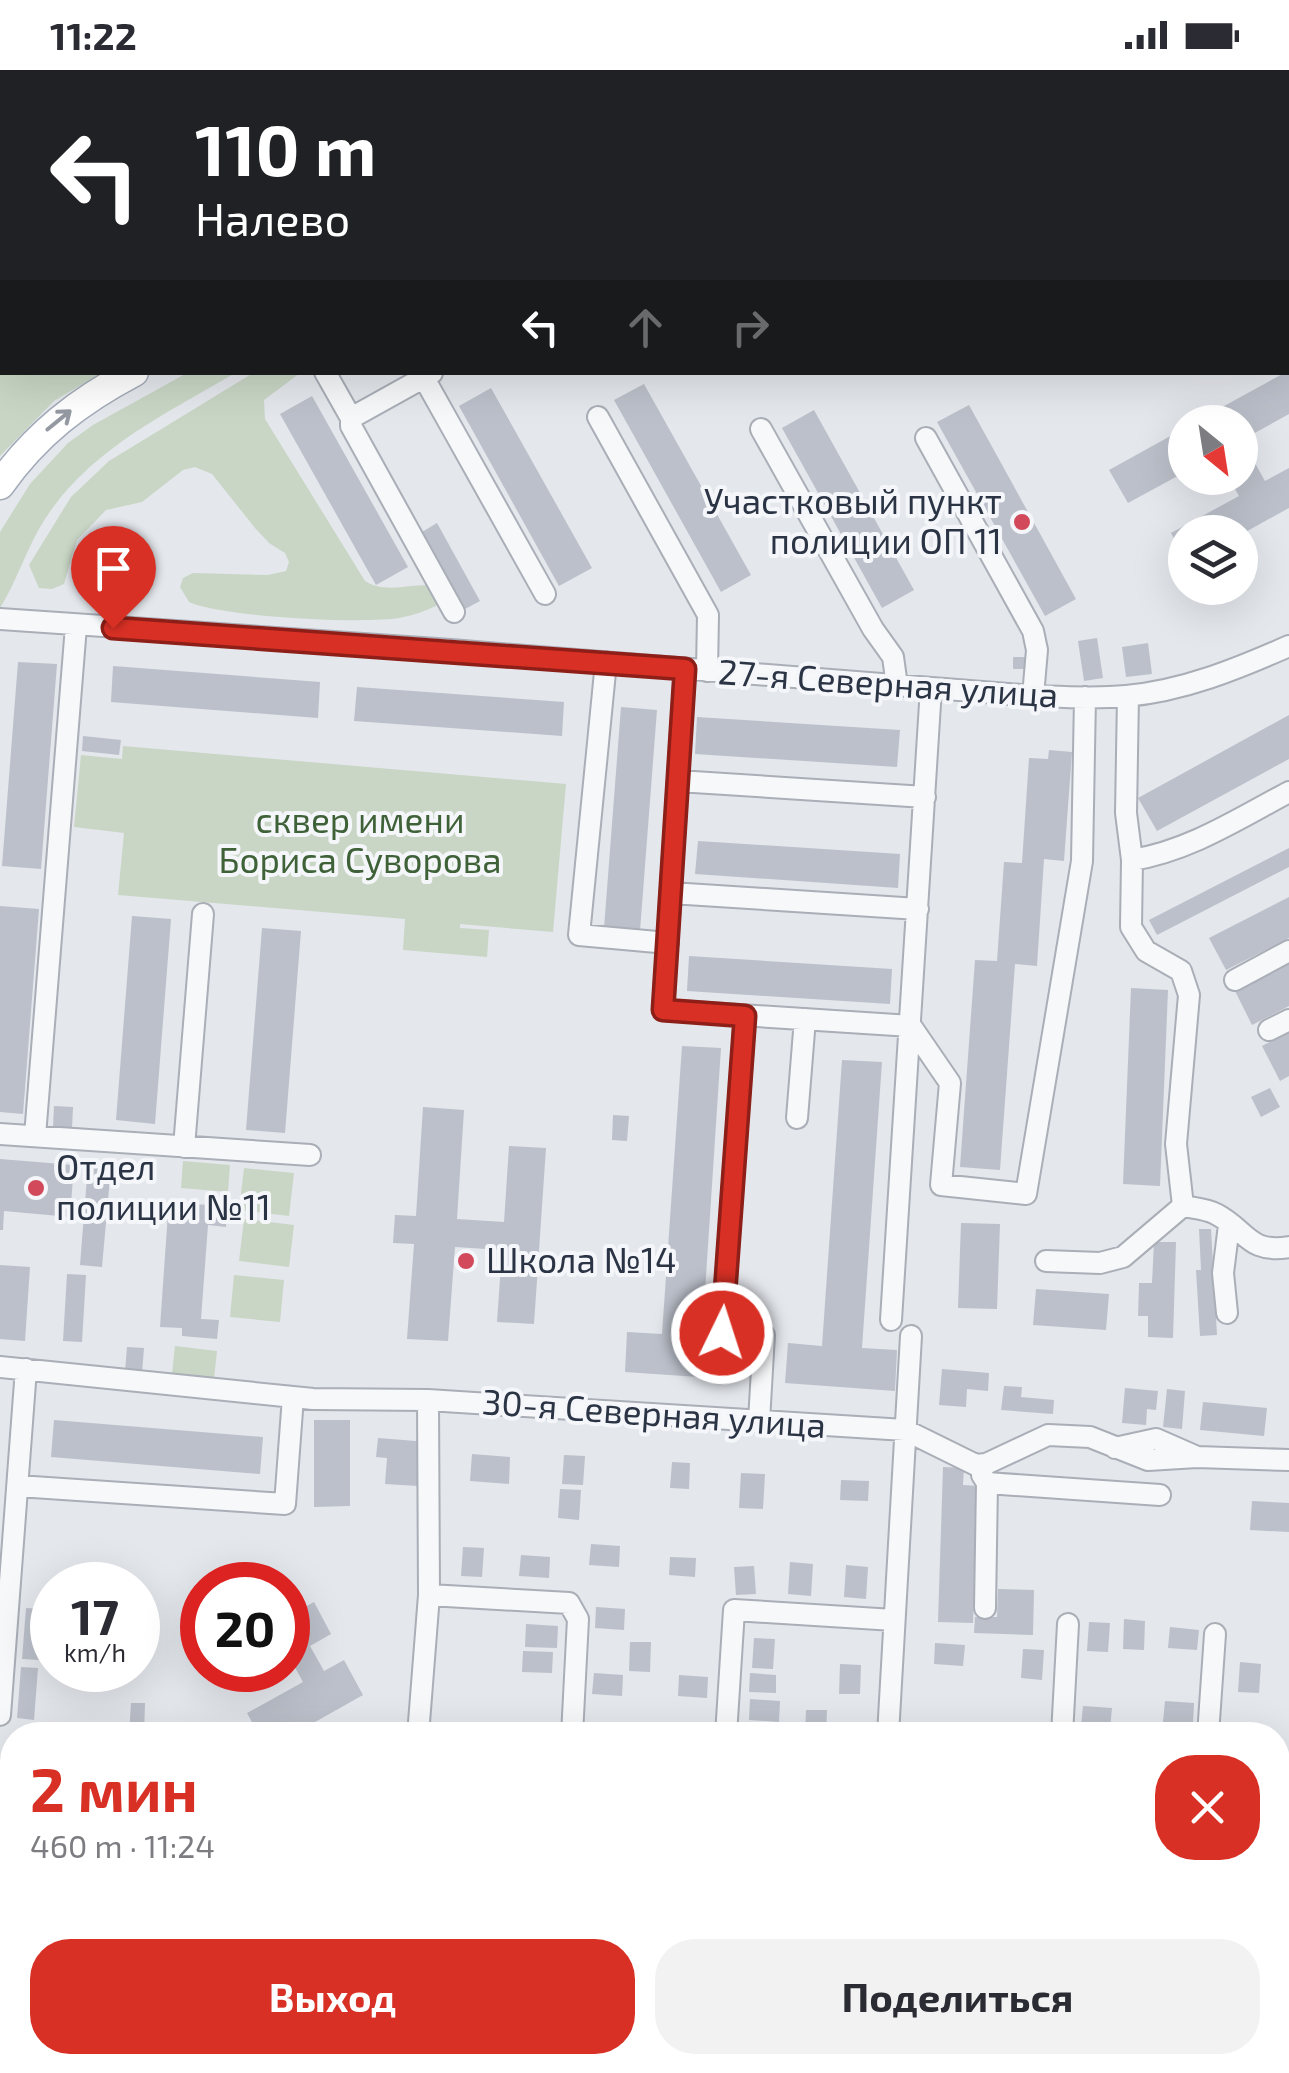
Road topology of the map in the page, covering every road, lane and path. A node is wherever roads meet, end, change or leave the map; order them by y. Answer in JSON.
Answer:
{"nodes":[{"id":1,"x":129,"y":375,"type":"edge"},
{"id":2,"x":327,"y":375,"type":"edge"},
{"id":3,"x":429,"y":375,"type":"edge"},
{"id":4,"x":351,"y":418,"type":"junction"},
{"id":5,"x":598,"y":418,"type":"dead end"},
{"id":6,"x":761,"y":429,"type":"dead end"},
{"id":7,"x":926,"y":438,"type":"dead end"},
{"id":8,"x":0,"y":485,"type":"edge"},
{"id":9,"x":545,"y":594,"type":"dead end"},
{"id":10,"x":454,"y":612,"type":"dead end"},
{"id":11,"x":0,"y":619,"type":"edge"},
{"id":12,"x":76,"y":626,"type":"junction"},
{"id":13,"x":1289,"y":646,"type":"edge"},
{"id":14,"x":606,"y":662,"type":"junction"},
{"id":15,"x":696,"y":670,"type":"junction"},
{"id":16,"x":897,"y":686,"type":"junction"},
{"id":17,"x":932,"y":688,"type":"junction"},
{"id":18,"x":1033,"y":696,"type":"junction"},
{"id":19,"x":1128,"y":696,"type":"junction"},
{"id":20,"x":1085,"y":697,"type":"junction"},
{"id":21,"x":678,"y":781,"type":"junction"},
{"id":22,"x":1289,"y":792,"type":"edge"},
{"id":23,"x":925,"y":797,"type":"junction"},
{"id":24,"x":1132,"y":860,"type":"junction"},
{"id":25,"x":671,"y":893,"type":"junction"},
{"id":26,"x":918,"y":909,"type":"junction"},
{"id":27,"x":204,"y":914,"type":"dead end"},
{"id":28,"x":668,"y":943,"type":"junction"},
{"id":29,"x":1289,"y":951,"type":"edge"},
{"id":30,"x":1235,"y":980,"type":"dead end"},
{"id":31,"x":745,"y":1016,"type":"junction"},
{"id":32,"x":805,"y":1019,"type":"junction"},
{"id":33,"x":1289,"y":1020,"type":"edge"},
{"id":34,"x":911,"y":1026,"type":"junction"},
{"id":35,"x":1270,"y":1030,"type":"dead end"},
{"id":36,"x":798,"y":1118,"type":"dead end"},
{"id":37,"x":0,"y":1134,"type":"edge"},
{"id":38,"x":35,"y":1136,"type":"junction"},
{"id":39,"x":184,"y":1147,"type":"junction"},
{"id":40,"x":310,"y":1156,"type":"dead end"},
{"id":41,"x":1183,"y":1206,"type":"junction"},
{"id":42,"x":1229,"y":1225,"type":"junction"},
{"id":43,"x":1289,"y":1248,"type":"edge"},
{"id":44,"x":1046,"y":1260,"type":"dead end"},
{"id":45,"x":1227,"y":1313,"type":"dead end"},
{"id":46,"x":891,"y":1320,"type":"dead end"},
{"id":47,"x":911,"y":1336,"type":"dead end"},
{"id":48,"x":0,"y":1367,"type":"edge"},
{"id":49,"x":26,"y":1369,"type":"junction"},
{"id":50,"x":293,"y":1397,"type":"junction"},
{"id":51,"x":428,"y":1400,"type":"junction"},
{"id":52,"x":760,"y":1421,"type":"junction"},
{"id":53,"x":904,"y":1430,"type":"junction"},
{"id":54,"x":1289,"y":1460,"type":"edge"},
{"id":55,"x":982,"y":1474,"type":"junction"},
{"id":56,"x":18,"y":1486,"type":"junction"},
{"id":57,"x":1160,"y":1495,"type":"dead end"},
{"id":58,"x":428,"y":1594,"type":"junction"},
{"id":59,"x":986,"y":1608,"type":"dead end"},
{"id":60,"x":894,"y":1620,"type":"junction"},
{"id":61,"x":1068,"y":1624,"type":"dead end"},
{"id":62,"x":1215,"y":1634,"type":"dead end"},
{"id":63,"x":0,"y":1715,"type":"edge"},
{"id":64,"x":419,"y":1722,"type":"edge"},
{"id":65,"x":573,"y":1722,"type":"edge"},
{"id":66,"x":727,"y":1722,"type":"edge"},
{"id":67,"x":889,"y":1722,"type":"edge"},
{"id":68,"x":1063,"y":1722,"type":"edge"},
{"id":69,"x":1209,"y":1722,"type":"edge"}],
"edges":[{"from":8,"to":1,"type":"main road","one_way":true},
{"from":2,"to":4,"type":"street"},
{"from":3,"to":4,"type":"street"},
{"from":3,"to":9,"type":"street"},
{"from":4,"to":10,"type":"street"},
{"from":5,"to":15,"type":"street"},
{"from":6,"to":16,"type":"street"},
{"from":7,"to":18,"type":"street"},
{"from":11,"to":12,"type":"street","name":"27-я Северная улица"},
{"from":12,"to":14,"type":"street","name":"27-я Северная улица"},
{"from":12,"to":38,"type":"street"},
{"from":13,"to":19,"type":"street","name":"27-я Северная улица"},
{"from":14,"to":15,"type":"street","name":"27-я Северная улица"},
{"from":14,"to":28,"type":"street"},
{"from":15,"to":16,"type":"street","name":"27-я Северная улица"},
{"from":15,"to":21,"type":"street"},
{"from":16,"to":17,"type":"street","name":"27-я Северная улица"},
{"from":17,"to":18,"type":"street","name":"27-я Северная улица"},
{"from":17,"to":23,"type":"street"},
{"from":18,"to":20,"type":"street","name":"27-я Северная улица"},
{"from":19,"to":20,"type":"street","name":"27-я Северная улица"},
{"from":19,"to":24,"type":"street"},
{"from":20,"to":34,"type":"street"},
{"from":21,"to":23,"type":"street"},
{"from":21,"to":25,"type":"street"},
{"from":22,"to":24,"type":"street"},
{"from":23,"to":26,"type":"street"},
{"from":24,"to":41,"type":"street"},
{"from":25,"to":26,"type":"street"},
{"from":25,"to":28,"type":"street"},
{"from":26,"to":34,"type":"street"},
{"from":27,"to":39,"type":"street"},
{"from":28,"to":31,"type":"street"},
{"from":29,"to":30,"type":"street"},
{"from":31,"to":32,"type":"street"},
{"from":31,"to":52,"type":"street"},
{"from":32,"to":34,"type":"street"},
{"from":32,"to":36,"type":"street"},
{"from":33,"to":35,"type":"street"},
{"from":34,"to":46,"type":"street"},
{"from":37,"to":38,"type":"street"},
{"from":38,"to":39,"type":"street"},
{"from":39,"to":40,"type":"street"},
{"from":41,"to":42,"type":"street"},
{"from":41,"to":44,"type":"street"},
{"from":42,"to":43,"type":"street"},
{"from":42,"to":45,"type":"street"},
{"from":47,"to":53,"type":"street"},
{"from":48,"to":49,"type":"street","name":"30-я Северная улица"},
{"from":49,"to":50,"type":"street","name":"30-я Северная улица"},
{"from":49,"to":56,"type":"street"},
{"from":50,"to":51,"type":"street","name":"30-я Северная улица"},
{"from":50,"to":56,"type":"street"},
{"from":51,"to":52,"type":"street","name":"30-я Северная улица"},
{"from":51,"to":58,"type":"street"},
{"from":52,"to":53,"type":"street","name":"30-я Северная улица"},
{"from":53,"to":55,"type":"street","name":"30-я Северная улица"},
{"from":53,"to":60,"type":"street"},
{"from":54,"to":55,"type":"street"},
{"from":55,"to":57,"type":"street"},
{"from":55,"to":59,"type":"street"},
{"from":56,"to":63,"type":"street"},
{"from":58,"to":64,"type":"street"},
{"from":58,"to":65,"type":"street"},
{"from":60,"to":66,"type":"street"},
{"from":60,"to":67,"type":"street"},
{"from":61,"to":68,"type":"street"},
{"from":62,"to":69,"type":"street"}]}
